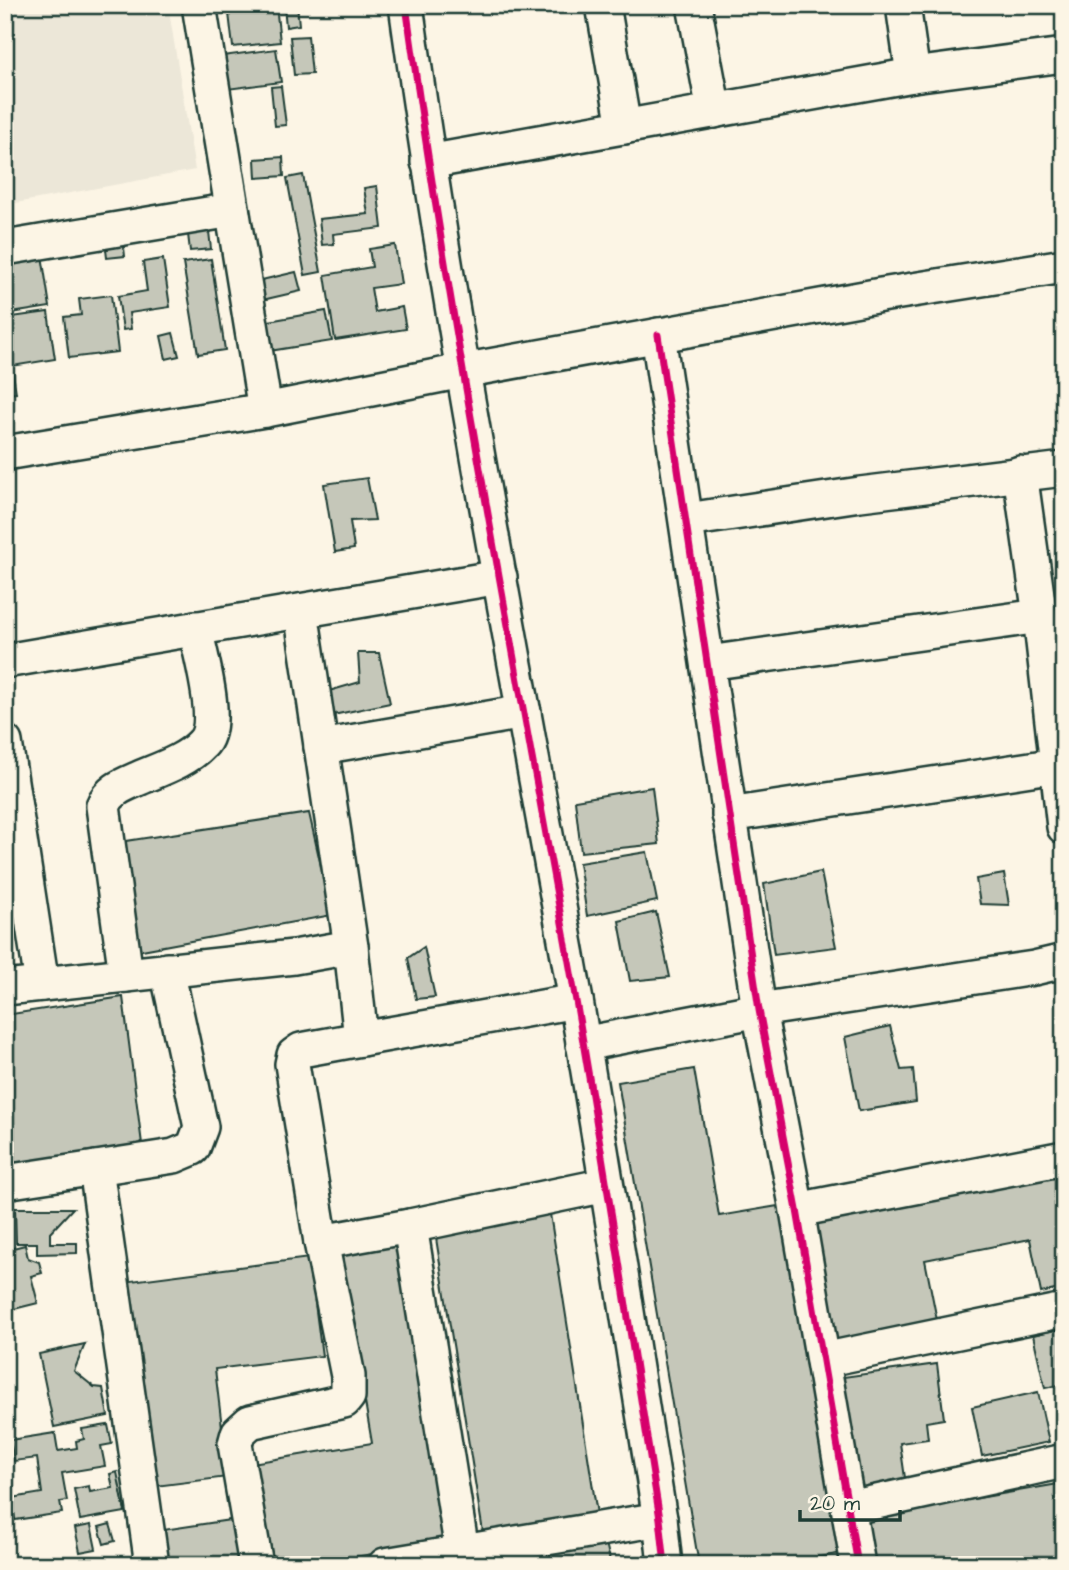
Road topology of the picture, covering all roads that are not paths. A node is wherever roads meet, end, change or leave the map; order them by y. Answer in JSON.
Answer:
{"nodes":[{"id":1,"x":199,"y":5,"type":"edge"},
{"id":2,"x":406,"y":5,"type":"edge"},
{"id":3,"x":603,"y":5,"type":"edge"},
{"id":4,"x":694,"y":5,"type":"edge"},
{"id":5,"x":903,"y":5,"type":"edge"},
{"id":6,"x":1064,"y":55,"type":"edge"},
{"id":7,"x":914,"y":75,"type":"junction"},
{"id":8,"x":714,"y":111,"type":"junction"},
{"id":9,"x":624,"y":127,"type":"junction"},
{"id":10,"x":428,"y":162,"type":"junction"},
{"id":11,"x":232,"y":210,"type":"junction"},
{"id":12,"x":5,"y":248,"type":"edge"},
{"id":13,"x":1064,"y":266,"type":"edge"},
{"id":14,"x":659,"y":335,"type":"junction"},
{"id":15,"x":461,"y":371,"type":"junction"},
{"id":16,"x":265,"y":410,"type":"junction"},
{"id":17,"x":5,"y":453,"type":"edge"},
{"id":18,"x":1064,"y":469,"type":"edge"},
{"id":19,"x":1020,"y":473,"type":"junction"},
{"id":20,"x":687,"y":520,"type":"junction"},
{"id":21,"x":500,"y":577,"type":"junction"},
{"id":22,"x":300,"y":611,"type":"junction"},
{"id":23,"x":1040,"y":616,"type":"junction"},
{"id":24,"x":195,"y":628,"type":"junction"},
{"id":25,"x":5,"y":660,"type":"edge"},
{"id":26,"x":708,"y":663,"type":"junction"},
{"id":27,"x":524,"y":712,"type":"junction"},
{"id":28,"x":5,"y":742,"type":"edge"},
{"id":29,"x":321,"y":747,"type":"junction"},
{"id":30,"x":1056,"y":765,"type":"junction"},
{"id":31,"x":729,"y":815,"type":"junction"},
{"id":32,"x":1064,"y":827,"type":"edge"},
{"id":33,"x":351,"y":947,"type":"junction"},
{"id":34,"x":1064,"y":961,"type":"edge"},
{"id":35,"x":167,"y":970,"type":"junction"},
{"id":36,"x":126,"y":975,"type":"junction"},
{"id":37,"x":42,"y":984,"type":"junction"},
{"id":38,"x":5,"y":988,"type":"edge"},
{"id":39,"x":576,"y":1001,"type":"junction"},
{"id":40,"x":759,"y":1010,"type":"junction"},
{"id":41,"x":361,"y":1039,"type":"junction"},
{"id":42,"x":583,"y":1044,"type":"junction"},
{"id":43,"x":1064,"y":1158,"type":"edge"},
{"id":44,"x":96,"y":1168,"type":"junction"},
{"id":45,"x":5,"y":1182,"type":"edge"},
{"id":46,"x":606,"y":1185,"type":"junction"},
{"id":47,"x":797,"y":1210,"type":"junction"},
{"id":48,"x":410,"y":1226,"type":"junction"},
{"id":49,"x":321,"y":1242,"type":"junction"},
{"id":50,"x":1064,"y":1310,"type":"edge"},
{"id":51,"x":823,"y":1360,"type":"junction"},
{"id":52,"x":1064,"y":1461,"type":"edge"},
{"id":53,"x":849,"y":1508,"type":"junction"},
{"id":54,"x":660,"y":1519,"type":"junction"},
{"id":55,"x":462,"y":1551,"type":"junction"},
{"id":56,"x":152,"y":1565,"type":"edge"},
{"id":57,"x":256,"y":1565,"type":"edge"},
{"id":58,"x":385,"y":1565,"type":"edge"},
{"id":59,"x":665,"y":1565,"type":"edge"},
{"id":60,"x":858,"y":1565,"type":"edge"}],
"edges":[{"from":1,"to":11,"type":"street"},
{"from":2,"to":10,"type":"street"},
{"from":3,"to":9,"type":"street"},
{"from":4,"to":8,"type":"street"},
{"from":5,"to":7,"type":"street"},
{"from":6,"to":7,"type":"street"},
{"from":7,"to":8,"type":"street"},
{"from":8,"to":9,"type":"street"},
{"from":9,"to":10,"type":"street"},
{"from":10,"to":15,"type":"street"},
{"from":11,"to":12,"type":"street"},
{"from":11,"to":16,"type":"street"},
{"from":13,"to":14,"type":"street"},
{"from":14,"to":15,"type":"street"},
{"from":14,"to":20,"type":"street"},
{"from":15,"to":16,"type":"street"},
{"from":15,"to":21,"type":"street"},
{"from":16,"to":17,"type":"street"},
{"from":18,"to":19,"type":"street"},
{"from":19,"to":20,"type":"street"},
{"from":19,"to":23,"type":"street"},
{"from":20,"to":26,"type":"street"},
{"from":21,"to":22,"type":"street"},
{"from":21,"to":27,"type":"street"},
{"from":22,"to":24,"type":"street"},
{"from":22,"to":29,"type":"street"},
{"from":23,"to":26,"type":"street"},
{"from":23,"to":30,"type":"street"},
{"from":24,"to":25,"type":"street"},
{"from":24,"to":36,"type":"street"},
{"from":26,"to":31,"type":"street"},
{"from":27,"to":29,"type":"street"},
{"from":27,"to":39,"type":"street"},
{"from":28,"to":37,"type":"street"},
{"from":29,"to":33,"type":"street"},
{"from":30,"to":31,"type":"street"},
{"from":30,"to":32,"type":"street"},
{"from":31,"to":40,"type":"street"},
{"from":33,"to":35,"type":"street"},
{"from":33,"to":41,"type":"street"},
{"from":34,"to":40,"type":"street"},
{"from":35,"to":36,"type":"street"},
{"from":35,"to":44,"type":"street"},
{"from":36,"to":37,"type":"street"},
{"from":37,"to":38,"type":"street"},
{"from":39,"to":41,"type":"street"},
{"from":39,"to":42,"type":"street"},
{"from":40,"to":42,"type":"street"},
{"from":40,"to":47,"type":"street"},
{"from":41,"to":49,"type":"street"},
{"from":42,"to":46,"type":"street"},
{"from":43,"to":47,"type":"street"},
{"from":44,"to":45,"type":"street"},
{"from":44,"to":56,"type":"street"},
{"from":46,"to":48,"type":"street"},
{"from":46,"to":54,"type":"street"},
{"from":47,"to":51,"type":"street"},
{"from":48,"to":49,"type":"street"},
{"from":48,"to":55,"type":"street"},
{"from":49,"to":57,"type":"street"},
{"from":50,"to":51,"type":"street"},
{"from":51,"to":53,"type":"street"},
{"from":52,"to":53,"type":"street"},
{"from":53,"to":60,"type":"street"},
{"from":54,"to":55,"type":"street"},
{"from":54,"to":59,"type":"street"},
{"from":55,"to":58,"type":"street"}]}
